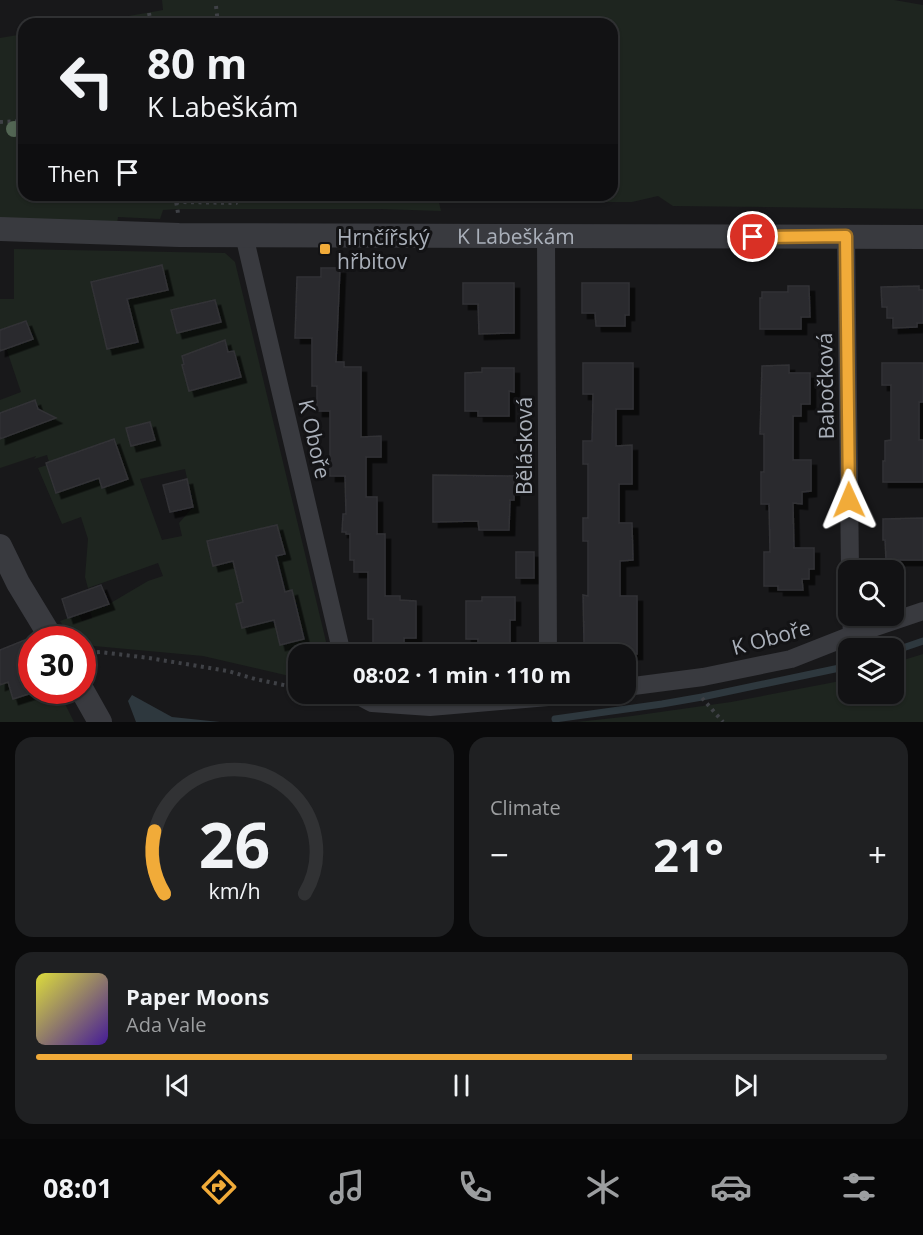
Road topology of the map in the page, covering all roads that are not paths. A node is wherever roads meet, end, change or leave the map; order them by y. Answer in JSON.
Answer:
{"nodes":[{"id":1,"x":0,"y":229,"type":"edge"},
{"id":2,"x":244,"y":235,"type":"junction"},
{"id":3,"x":846,"y":236,"type":"junction"},
{"id":4,"x":546,"y":237,"type":"junction"},
{"id":5,"x":923,"y":237,"type":"edge"},
{"id":6,"x":0,"y":546,"type":"edge"},
{"id":7,"x":850,"y":560,"type":"edge"},
{"id":8,"x":923,"y":611,"type":"edge"},
{"id":9,"x":44,"y":626,"type":"edge"},
{"id":10,"x":852,"y":626,"type":"edge"},
{"id":11,"x":852,"y":635,"type":"junction"},
{"id":12,"x":340,"y":644,"type":"edge"},
{"id":13,"x":548,"y":644,"type":"edge"},
{"id":14,"x":636,"y":686,"type":"edge"},
{"id":15,"x":90,"y":704,"type":"edge"},
{"id":16,"x":386,"y":704,"type":"edge"},
{"id":17,"x":460,"y":704,"type":"edge"},
{"id":18,"x":100,"y":722,"type":"edge"}],
"edges":[{"from":1,"to":2,"type":"street","name":"K Labeškám"},
{"from":2,"to":4,"type":"street","name":"K Labeškám"},
{"from":2,"to":12,"type":"street","name":"K Oboře"},
{"from":3,"to":4,"type":"street","name":"K Labeškám"},
{"from":3,"to":5,"type":"street","name":"K Labeškám"},
{"from":3,"to":7,"type":"street","name":"Babočková"},
{"from":4,"to":13,"type":"street","name":"Bělásková"},
{"from":6,"to":9,"type":"street"},
{"from":8,"to":11,"type":"street","name":"K Oboře"},
{"from":10,"to":11,"type":"street"},
{"from":11,"to":14,"type":"street","name":"K Oboře"},
{"from":15,"to":18,"type":"street"},
{"from":16,"to":17,"type":"street"}]}
